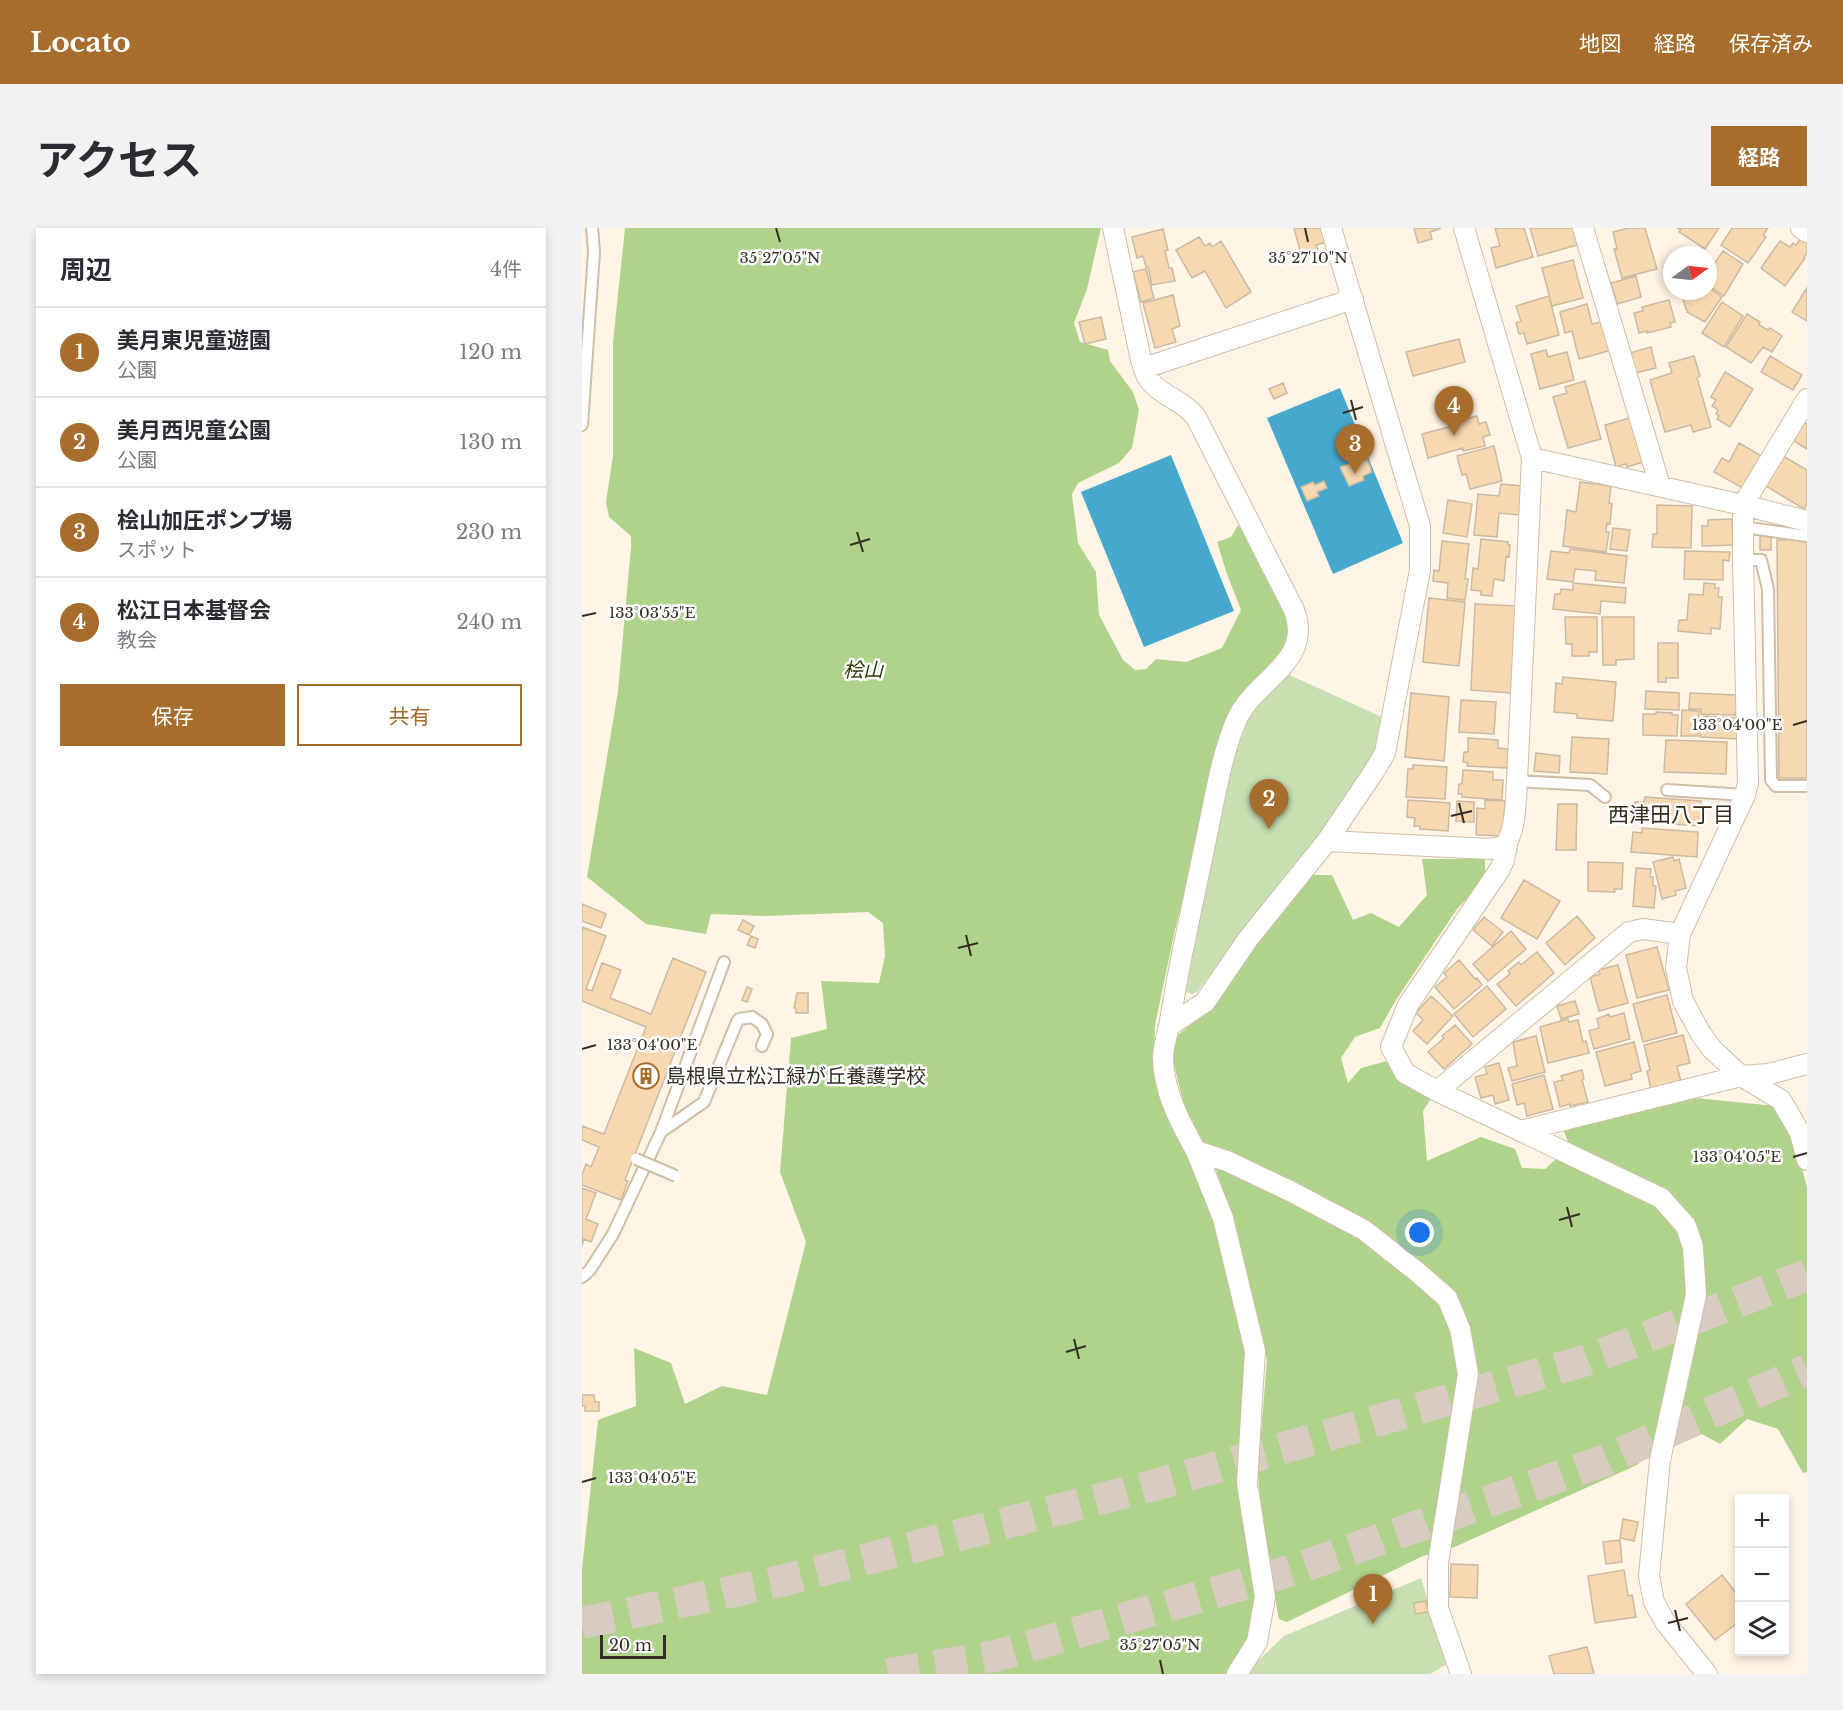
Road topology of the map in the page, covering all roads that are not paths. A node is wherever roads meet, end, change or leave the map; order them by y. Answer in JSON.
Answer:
{"nodes":[{"id":1,"x":592,"y":228,"type":"edge"},
{"id":2,"x":1113,"y":228,"type":"edge"},
{"id":3,"x":1331,"y":228,"type":"edge"},
{"id":4,"x":1464,"y":228,"type":"edge"},
{"id":5,"x":1583,"y":228,"type":"edge"},
{"id":6,"x":1801,"y":228,"type":"edge"},
{"id":7,"x":1807,"y":232,"type":"edge"},
{"id":8,"x":1353,"y":299,"type":"junction"},
{"id":9,"x":1144,"y":368,"type":"junction"},
{"id":10,"x":1807,"y":399,"type":"edge"},
{"id":11,"x":582,"y":425,"type":"edge"},
{"id":12,"x":1532,"y":458,"type":"junction"},
{"id":13,"x":1660,"y":486,"type":"junction"},
{"id":14,"x":1743,"y":505,"type":"junction"},
{"id":15,"x":1807,"y":521,"type":"edge"},
{"id":16,"x":1743,"y":527,"type":"junction"},
{"id":17,"x":1807,"y":536,"type":"edge"},
{"id":18,"x":1743,"y":560,"type":"junction"},
{"id":19,"x":1517,"y":781,"type":"junction"},
{"id":20,"x":1807,"y":786,"type":"edge"},
{"id":21,"x":1667,"y":790,"type":"dead end"},
{"id":22,"x":1745,"y":795,"type":"junction"},
{"id":23,"x":1605,"y":797,"type":"dead end"},
{"id":24,"x":1508,"y":840,"type":"junction"},
{"id":25,"x":1327,"y":842,"type":"junction"},
{"id":26,"x":1680,"y":934,"type":"junction"},
{"id":27,"x":724,"y":962,"type":"dead end"},
{"id":28,"x":1169,"y":1026,"type":"junction"},
{"id":29,"x":762,"y":1046,"type":"dead end"},
{"id":30,"x":1807,"y":1064,"type":"edge"},
{"id":31,"x":1742,"y":1076,"type":"junction"},
{"id":32,"x":1437,"y":1091,"type":"junction"},
{"id":33,"x":1520,"y":1131,"type":"junction"},
{"id":34,"x":661,"y":1132,"type":"junction"},
{"id":35,"x":1196,"y":1151,"type":"junction"},
{"id":36,"x":636,"y":1160,"type":"dead end"},
{"id":37,"x":1807,"y":1160,"type":"edge"},
{"id":38,"x":676,"y":1176,"type":"dead end"},
{"id":39,"x":582,"y":1277,"type":"edge"},
{"id":40,"x":1237,"y":1674,"type":"edge"},
{"id":41,"x":1461,"y":1674,"type":"edge"},
{"id":42,"x":1707,"y":1674,"type":"edge"}],
"edges":[{"from":1,"to":11,"type":"lane"},
{"from":2,"to":9,"type":"street"},
{"from":3,"to":8,"type":"street"},
{"from":4,"to":12,"type":"street"},
{"from":5,"to":13,"type":"street"},
{"from":6,"to":7,"type":"street"},
{"from":8,"to":9,"type":"street"},
{"from":8,"to":25,"type":"street"},
{"from":9,"to":28,"type":"street"},
{"from":10,"to":14,"type":"street"},
{"from":12,"to":13,"type":"street"},
{"from":12,"to":19,"type":"street"},
{"from":13,"to":14,"type":"street"},
{"from":14,"to":15,"type":"street"},
{"from":14,"to":16,"type":"street"},
{"from":16,"to":17,"type":"lane"},
{"from":16,"to":18,"type":"street"},
{"from":18,"to":20,"type":"lane"},
{"from":18,"to":22,"type":"street"},
{"from":19,"to":23,"type":"lane"},
{"from":19,"to":24,"type":"street"},
{"from":21,"to":22,"type":"lane"},
{"from":22,"to":26,"type":"street"},
{"from":24,"to":25,"type":"street"},
{"from":24,"to":32,"type":"street"},
{"from":25,"to":28,"type":"street"},
{"from":26,"to":31,"type":"street"},
{"from":26,"to":32,"type":"street"},
{"from":27,"to":34,"type":"lane"},
{"from":28,"to":35,"type":"street"},
{"from":29,"to":34,"type":"lane"},
{"from":30,"to":31,"type":"street"},
{"from":31,"to":33,"type":"street"},
{"from":31,"to":37,"type":"street"},
{"from":32,"to":33,"type":"street"},
{"from":33,"to":42,"type":"street"},
{"from":34,"to":39,"type":"lane"},
{"from":35,"to":40,"type":"street"},
{"from":35,"to":41,"type":"street"},
{"from":36,"to":38,"type":"lane","bridge":true}]}
